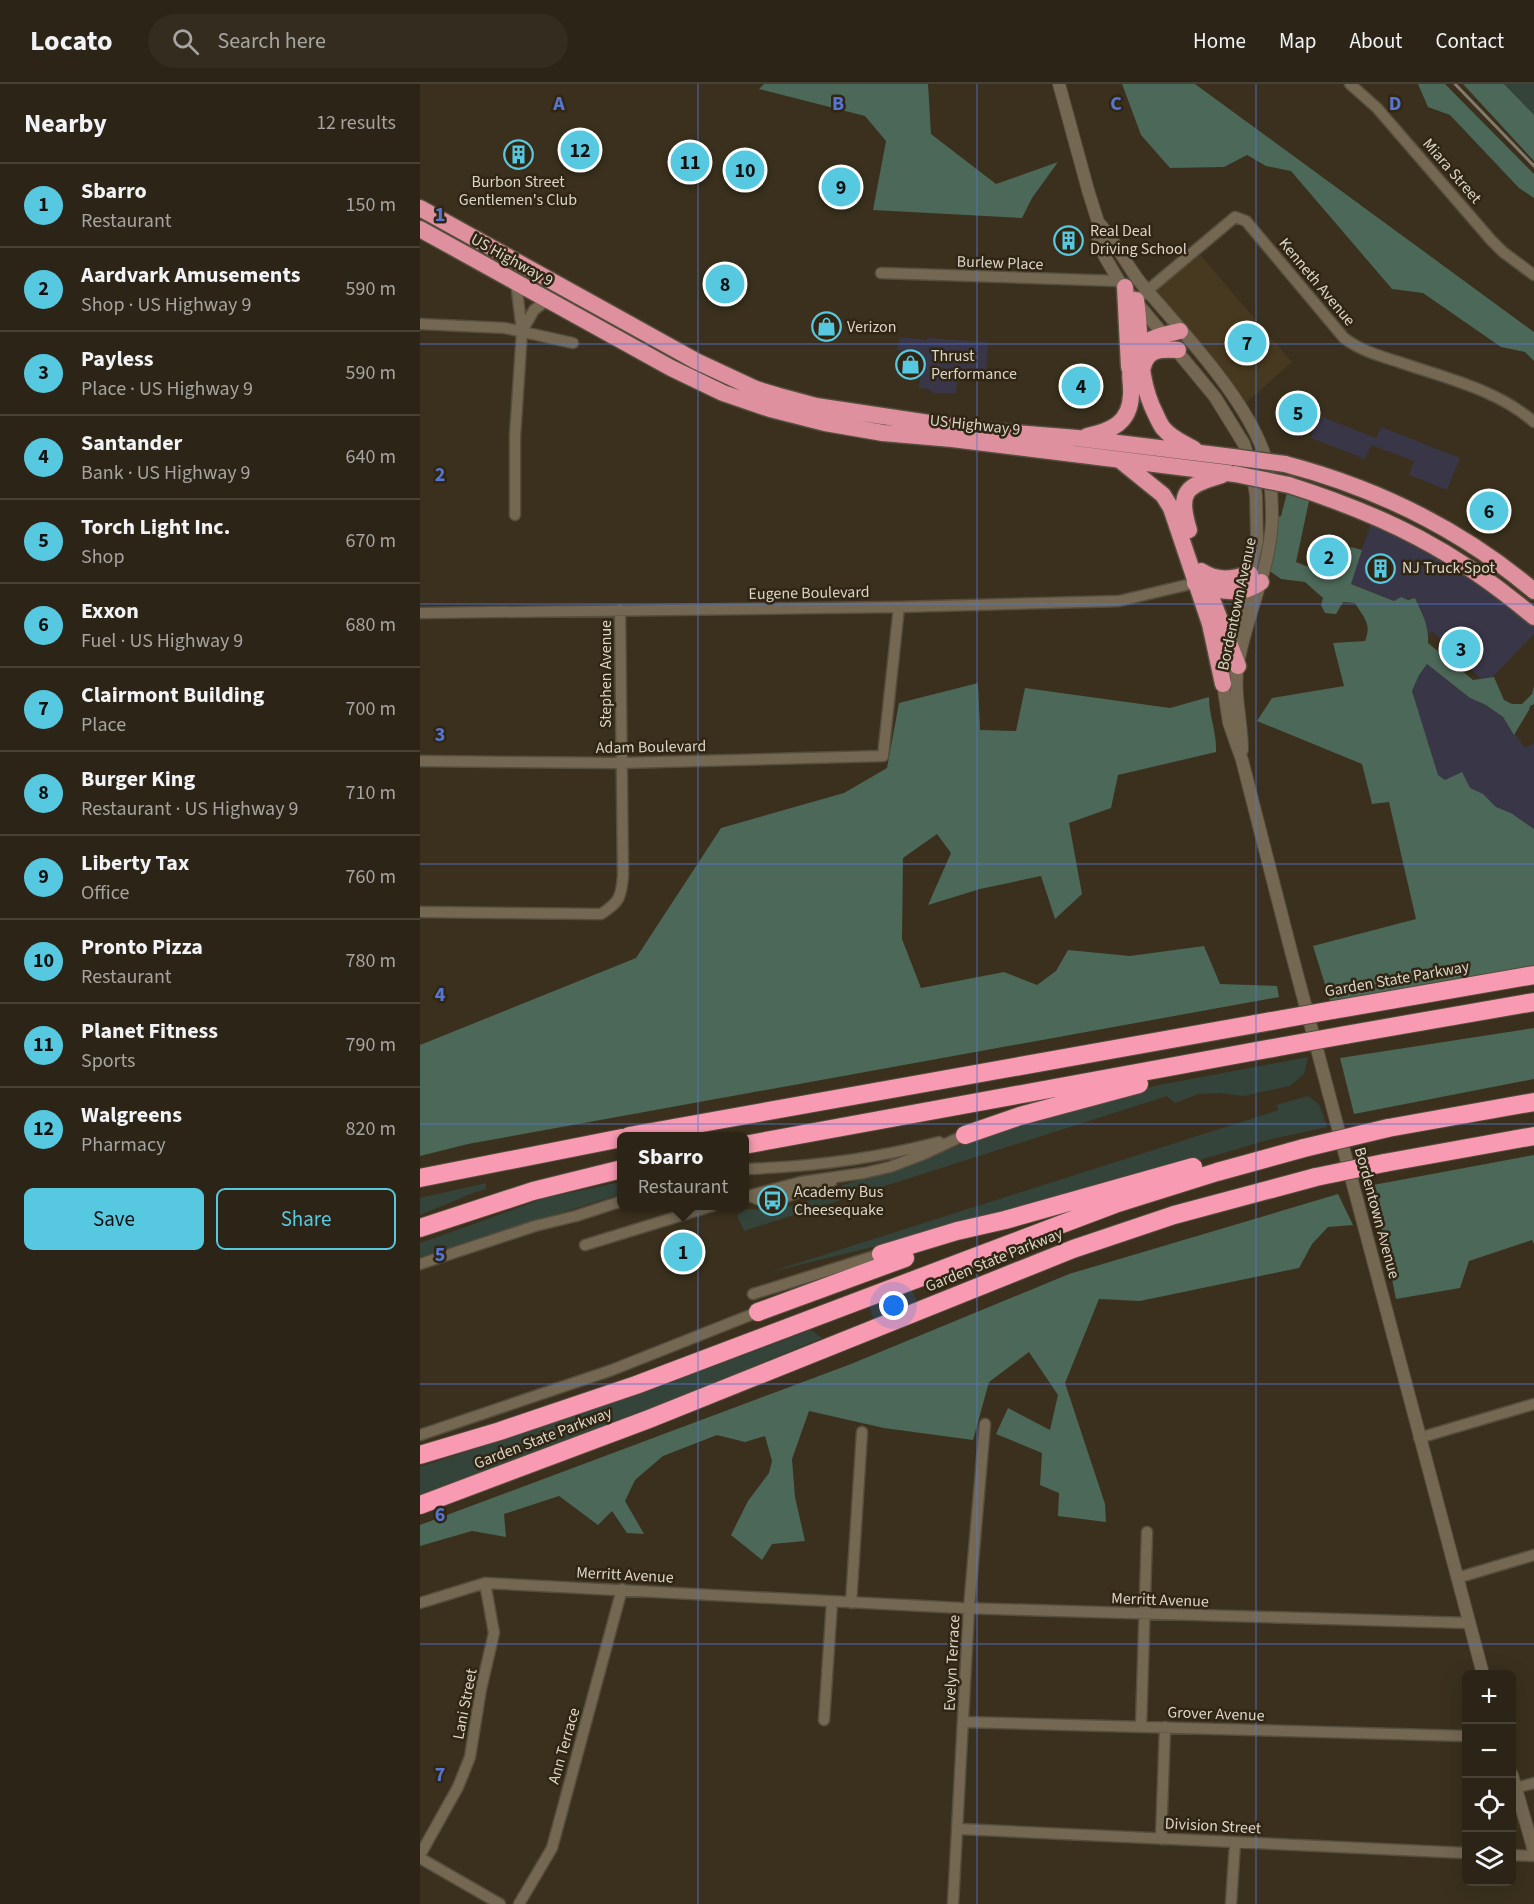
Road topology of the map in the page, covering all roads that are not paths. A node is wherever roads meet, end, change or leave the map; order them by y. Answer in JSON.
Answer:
{"nodes":[{"id":1,"x":1059,"y":84,"type":"edge"},
{"id":2,"x":1350,"y":84,"type":"edge"},
{"id":3,"x":420,"y":208,"type":"edge"},
{"id":4,"x":1098,"y":222,"type":"junction"},
{"id":5,"x":420,"y":229,"type":"edge"},
{"id":6,"x":880,"y":273,"type":"dead end"},
{"id":7,"x":1534,"y":275,"type":"edge"},
{"id":8,"x":516,"y":283,"type":"junction"},
{"id":9,"x":1132,"y":289,"type":"junction"},
{"id":10,"x":547,"y":300,"type":"junction"},
{"id":11,"x":420,"y":324,"type":"edge"},
{"id":12,"x":522,"y":331,"type":"junction"},
{"id":13,"x":1172,"y":333,"type":"junction"},
{"id":14,"x":573,"y":343,"type":"dead end"},
{"id":15,"x":1139,"y":348,"type":"junction"},
{"id":16,"x":1178,"y":350,"type":"junction"},
{"id":17,"x":1136,"y":371,"type":"junction"},
{"id":18,"x":1534,"y":422,"type":"edge"},
{"id":19,"x":1077,"y":438,"type":"junction"},
{"id":20,"x":1206,"y":454,"type":"junction"},
{"id":21,"x":1120,"y":460,"type":"junction"},
{"id":22,"x":1231,"y":474,"type":"junction"},
{"id":23,"x":515,"y":515,"type":"dead end"},
{"id":24,"x":1202,"y":581,"type":"junction"},
{"id":25,"x":1252,"y":582,"type":"junction"},
{"id":26,"x":1534,"y":591,"type":"edge"},
{"id":27,"x":899,"y":607,"type":"junction"},
{"id":28,"x":620,"y":610,"type":"junction"},
{"id":29,"x":420,"y":613,"type":"edge"},
{"id":30,"x":1534,"y":617,"type":"edge"},
{"id":31,"x":1229,"y":645,"type":"junction"},
{"id":32,"x":1238,"y":666,"type":"junction"},
{"id":33,"x":1223,"y":684,"type":"junction"},
{"id":34,"x":1242,"y":760,"type":"junction"},
{"id":35,"x":420,"y":761,"type":"edge"},
{"id":36,"x":621,"y":763,"type":"junction"},
{"id":37,"x":420,"y":912,"type":"edge"},
{"id":38,"x":1534,"y":975,"type":"edge"},
{"id":39,"x":1534,"y":1002,"type":"edge"},
{"id":40,"x":1218,"y":1058,"type":"junction"},
{"id":41,"x":1534,"y":1102,"type":"edge"},
{"id":42,"x":657,"y":1132,"type":"edge"},
{"id":43,"x":965,"y":1135,"type":"junction"},
{"id":44,"x":1534,"y":1136,"type":"edge"},
{"id":45,"x":617,"y":1139,"type":"edge"},
{"id":46,"x":749,"y":1144,"type":"edge"},
{"id":47,"x":1304,"y":1148,"type":"junction"},
{"id":48,"x":554,"y":1150,"type":"junction"},
{"id":49,"x":749,"y":1169,"type":"edge"},
{"id":50,"x":617,"y":1170,"type":"edge"},
{"id":51,"x":420,"y":1178,"type":"edge"},
{"id":52,"x":420,"y":1189,"type":"edge"},
{"id":53,"x":749,"y":1197,"type":"edge"},
{"id":54,"x":617,"y":1202,"type":"edge"},
{"id":55,"x":699,"y":1210,"type":"edge"},
{"id":56,"x":1005,"y":1220,"type":"junction"},
{"id":57,"x":420,"y":1228,"type":"edge"},
{"id":58,"x":585,"y":1245,"type":"dead end"},
{"id":59,"x":881,"y":1254,"type":"joint"},
{"id":60,"x":420,"y":1264,"type":"edge"},
{"id":61,"x":753,"y":1294,"type":"dead end"},
{"id":62,"x":758,"y":1312,"type":"joint"},
{"id":63,"x":1534,"y":1404,"type":"edge"},
{"id":64,"x":985,"y":1424,"type":"dead end"},
{"id":65,"x":862,"y":1432,"type":"dead end"},
{"id":66,"x":420,"y":1436,"type":"edge"},
{"id":67,"x":1419,"y":1438,"type":"junction"},
{"id":68,"x":420,"y":1455,"type":"edge"},
{"id":69,"x":420,"y":1505,"type":"edge"},
{"id":70,"x":1147,"y":1532,"type":"dead end"},
{"id":71,"x":1534,"y":1555,"type":"edge"},
{"id":72,"x":1457,"y":1578,"type":"junction"},
{"id":73,"x":485,"y":1583,"type":"junction"},
{"id":74,"x":622,"y":1589,"type":"junction"},
{"id":75,"x":832,"y":1602,"type":"junction"},
{"id":76,"x":420,"y":1603,"type":"edge"},
{"id":77,"x":851,"y":1603,"type":"junction"},
{"id":78,"x":969,"y":1608,"type":"junction"},
{"id":79,"x":1145,"y":1615,"type":"junction"},
{"id":80,"x":1469,"y":1623,"type":"junction"},
{"id":81,"x":1482,"y":1670,"type":"edge"},
{"id":82,"x":824,"y":1720,"type":"dead end"},
{"id":83,"x":964,"y":1722,"type":"junction"},
{"id":84,"x":1141,"y":1727,"type":"junction"},
{"id":85,"x":1165,"y":1727,"type":"junction"},
{"id":86,"x":1462,"y":1736,"type":"edge"},
{"id":87,"x":1534,"y":1783,"type":"edge"},
{"id":88,"x":1516,"y":1788,"type":"edge"},
{"id":89,"x":1516,"y":1791,"type":"edge"},
{"id":90,"x":959,"y":1829,"type":"junction"},
{"id":91,"x":1161,"y":1839,"type":"junction"},
{"id":92,"x":1235,"y":1843,"type":"junction"},
{"id":93,"x":1534,"y":1851,"type":"edge"},
{"id":94,"x":1462,"y":1853,"type":"edge"},
{"id":95,"x":1516,"y":1855,"type":"edge"},
{"id":96,"x":1534,"y":1856,"type":"edge"},
{"id":97,"x":420,"y":1857,"type":"edge"},
{"id":98,"x":500,"y":1904,"type":"edge"},
{"id":99,"x":519,"y":1904,"type":"edge"},
{"id":100,"x":953,"y":1904,"type":"edge"},
{"id":101,"x":1230,"y":1904,"type":"edge"}],
"edges":[{"from":1,"to":4,"type":"street","name":"Bordentown Avenue"},
{"from":2,"to":7,"type":"street","name":"Miara Street"},
{"from":3,"to":19,"type":"highway","name":"US Highway 9"},
{"from":4,"to":9,"type":"street","name":"Bordentown Avenue"},
{"from":4,"to":9,"type":"street","name":"Bordentown Avenue"},
{"from":5,"to":8,"type":"highway","name":"US Highway 9"},
{"from":6,"to":9,"type":"street","name":"Burlew Place"},
{"from":8,"to":10,"type":"highway","name":"US Highway 9"},
{"from":8,"to":12,"type":"street"},
{"from":9,"to":13,"type":"street","name":"Bordentown Avenue"},
{"from":9,"to":15,"type":"highway"},
{"from":9,"to":17,"type":"highway"},
{"from":9,"to":18,"type":"street","name":"Kenneth Avenue"},
{"from":10,"to":12,"type":"street"},
{"from":10,"to":21,"type":"highway","name":"US Highway 9"},
{"from":11,"to":12,"type":"street"},
{"from":12,"to":14,"type":"street"},
{"from":12,"to":23,"type":"street"},
{"from":13,"to":15,"type":"highway"},
{"from":13,"to":16,"type":"street","name":"Bordentown Avenue"},
{"from":13,"to":25,"type":"street","name":"Bordentown Avenue"},
{"from":15,"to":17,"type":"highway"},
{"from":16,"to":17,"type":"highway"},
{"from":16,"to":25,"type":"street","name":"Bordentown Avenue"},
{"from":17,"to":19,"type":"highway"},
{"from":17,"to":20,"type":"highway"},
{"from":19,"to":20,"type":"highway","name":"US Highway 9"},
{"from":20,"to":26,"type":"highway","name":"US Highway 9","bridge":true},
{"from":21,"to":22,"type":"highway","name":"US Highway 9"},
{"from":21,"to":24,"type":"highway"},
{"from":22,"to":24,"type":"highway"},
{"from":22,"to":30,"type":"highway","name":"US Highway 9","bridge":true},
{"from":24,"to":25,"type":"highway"},
{"from":24,"to":27,"type":"street","name":"Eugene Boulevard"},
{"from":24,"to":31,"type":"highway"},
{"from":24,"to":33,"type":"highway"},
{"from":25,"to":31,"type":"street","name":"Bordentown Avenue"},
{"from":25,"to":32,"type":"street","name":"Bordentown Avenue"},
{"from":27,"to":28,"type":"street","name":"Eugene Boulevard"},
{"from":27,"to":36,"type":"street","name":"Adam Boulevard"},
{"from":28,"to":29,"type":"street","name":"Eugene Boulevard"},
{"from":28,"to":36,"type":"street","name":"Stephen Avenue"},
{"from":31,"to":32,"type":"highway"},
{"from":31,"to":33,"type":"street","name":"Bordentown Avenue"},
{"from":32,"to":34,"type":"street","name":"Bordentown Avenue"},
{"from":33,"to":34,"type":"street","name":"Bordentown Avenue"},
{"from":34,"to":67,"type":"street","name":"Bordentown Avenue"},
{"from":35,"to":36,"type":"street","name":"Adam Boulevard"},
{"from":36,"to":37,"type":"street","name":"Stephen Avenue"},
{"from":38,"to":42,"type":"highway","name":"Garden State Parkway","bridge":true},
{"from":39,"to":40,"type":"highway","bridge":true},
{"from":40,"to":43,"type":"highway"},
{"from":40,"to":46,"type":"highway"},
{"from":41,"to":47,"type":"highway","name":"Garden State Parkway","bridge":true},
{"from":43,"to":49,"type":"street"},
{"from":43,"to":53,"type":"street"},
{"from":44,"to":69,"type":"highway","name":"Garden State Parkway","bridge":true},
{"from":45,"to":48,"type":"highway"},
{"from":47,"to":56,"type":"highway"},
{"from":47,"to":68,"type":"highway","name":"Garden State Parkway"},
{"from":48,"to":51,"type":"highway"},
{"from":48,"to":52,"type":"highway"},
{"from":50,"to":57,"type":"highway"},
{"from":54,"to":60,"type":"street"},
{"from":55,"to":58,"type":"street"},
{"from":56,"to":59,"type":"highway"},
{"from":56,"to":62,"type":"highway"},
{"from":59,"to":61,"type":"street"},
{"from":62,"to":66,"type":"street"},
{"from":63,"to":67,"type":"street"},
{"from":64,"to":78,"type":"street","name":"Evelyn Terrace"},
{"from":65,"to":77,"type":"street"},
{"from":67,"to":72,"type":"street","name":"Bordentown Avenue"},
{"from":70,"to":79,"type":"street"},
{"from":71,"to":72,"type":"street"},
{"from":72,"to":80,"type":"street","name":"Bordentown Avenue"},
{"from":73,"to":74,"type":"street","name":"Merritt Avenue"},
{"from":73,"to":76,"type":"street","name":"Merritt Avenue"},
{"from":73,"to":97,"type":"street","name":"Lani Street"},
{"from":74,"to":75,"type":"street","name":"Merritt Avenue"},
{"from":74,"to":99,"type":"street","name":"Ann Terrace"},
{"from":75,"to":77,"type":"street","name":"Merritt Avenue"},
{"from":75,"to":82,"type":"street"},
{"from":77,"to":78,"type":"street","name":"Merritt Avenue"},
{"from":78,"to":79,"type":"street","name":"Merritt Avenue"},
{"from":78,"to":83,"type":"street","name":"Evelyn Terrace"},
{"from":79,"to":80,"type":"street","name":"Merritt Avenue"},
{"from":79,"to":84,"type":"street"},
{"from":80,"to":81,"type":"street","name":"Bordentown Avenue"},
{"from":83,"to":84,"type":"street","name":"Grover Avenue"},
{"from":83,"to":90,"type":"street","name":"Evelyn Terrace"},
{"from":84,"to":85,"type":"street","name":"Grover Avenue"},
{"from":85,"to":86,"type":"street","name":"Grover Avenue"},
{"from":85,"to":91,"type":"street"},
{"from":87,"to":88,"type":"street"},
{"from":89,"to":93,"type":"street"},
{"from":90,"to":91,"type":"street","name":"Division Street"},
{"from":90,"to":100,"type":"street","name":"Evelyn Terrace"},
{"from":91,"to":92,"type":"street","name":"Division Street"},
{"from":92,"to":94,"type":"street","name":"Division Street"},
{"from":92,"to":101,"type":"street"},
{"from":95,"to":96,"type":"street"},
{"from":97,"to":98,"type":"street"}]}
